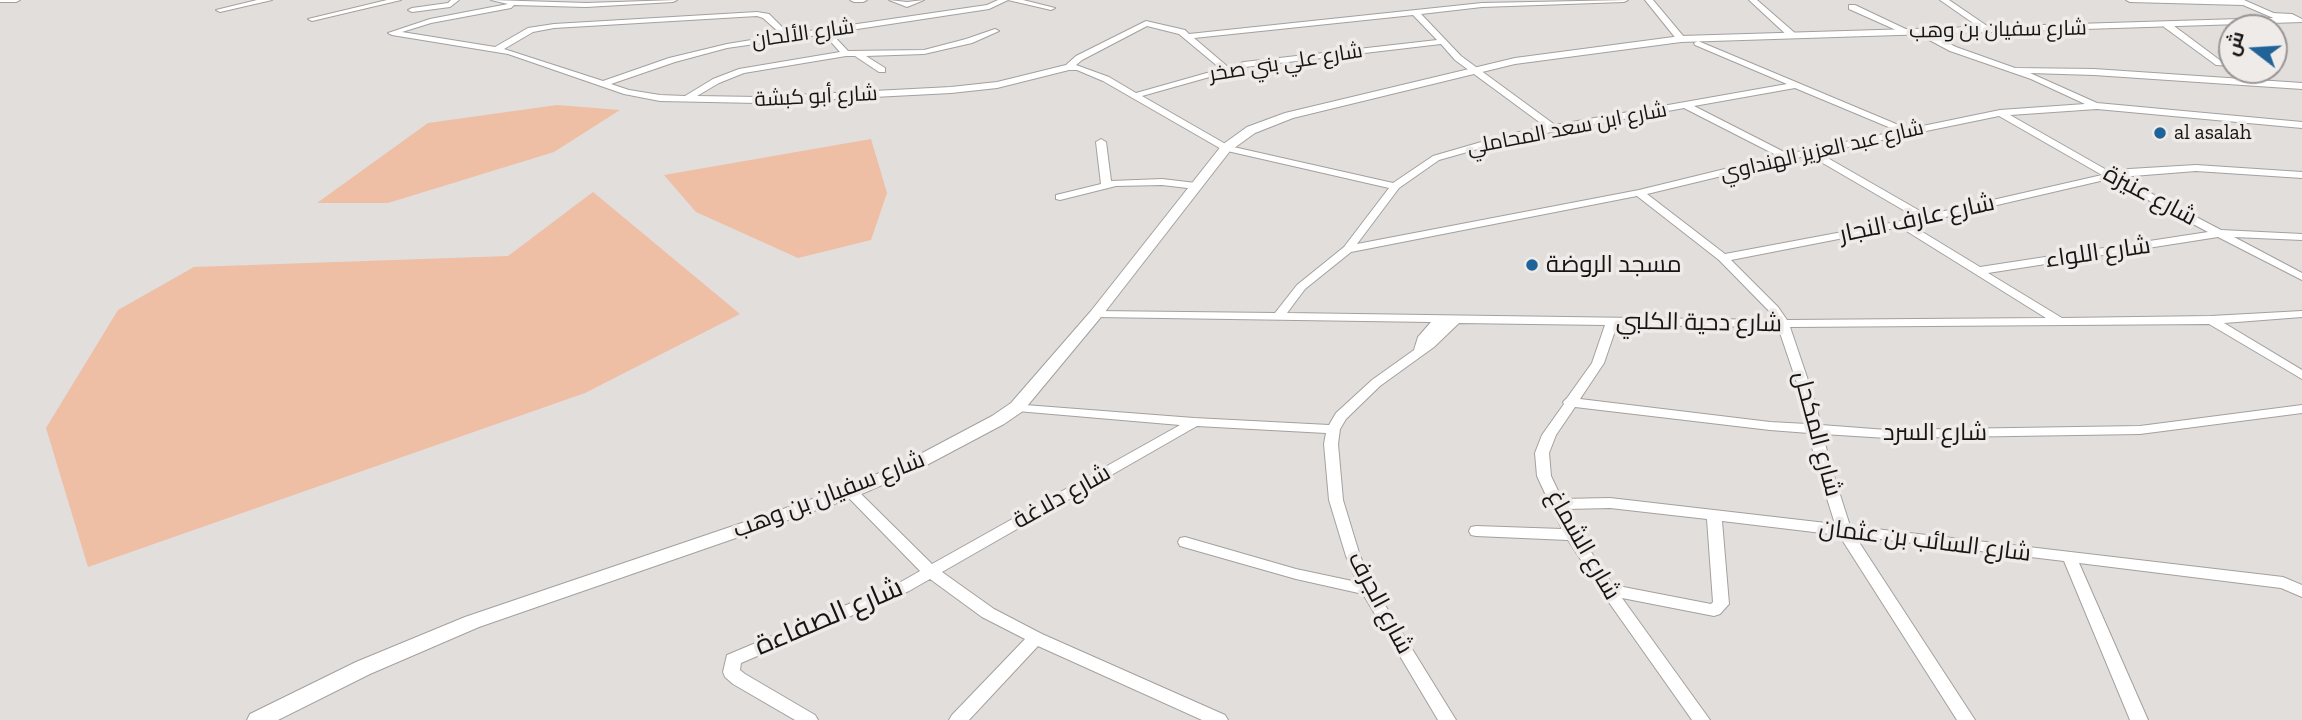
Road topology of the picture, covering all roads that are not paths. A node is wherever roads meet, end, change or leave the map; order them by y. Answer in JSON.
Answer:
{"nodes":[{"id":1,"x":0,"y":0,"type":"edge"},
{"id":2,"x":16,"y":0,"type":"edge"},
{"id":3,"x":268,"y":0,"type":"edge"},
{"id":4,"x":397,"y":0,"type":"edge"},
{"id":5,"x":455,"y":0,"type":"edge"},
{"id":6,"x":495,"y":0,"type":"edge"},
{"id":7,"x":673,"y":0,"type":"edge"},
{"id":8,"x":854,"y":0,"type":"edge"},
{"id":9,"x":863,"y":0,"type":"edge"},
{"id":10,"x":892,"y":0,"type":"edge"},
{"id":11,"x":920,"y":0,"type":"edge"},
{"id":12,"x":1004,"y":0,"type":"edge"},
{"id":13,"x":1012,"y":0,"type":"edge"},
{"id":14,"x":1625,"y":0,"type":"edge"},
{"id":15,"x":1648,"y":0,"type":"edge"},
{"id":16,"x":1753,"y":0,"type":"edge"},
{"id":17,"x":1944,"y":0,"type":"edge"},
{"id":18,"x":2130,"y":0,"type":"edge"},
{"id":19,"x":2243,"y":3,"type":"edge"},
{"id":20,"x":519,"y":4,"type":"junction"},
{"id":21,"x":1051,"y":8,"type":"dead end"},
{"id":22,"x":1852,"y":8,"type":"dead end"},
{"id":23,"x":220,"y":10,"type":"dead end"},
{"id":24,"x":412,"y":10,"type":"dead end"},
{"id":25,"x":1415,"y":12,"type":"junction"},
{"id":26,"x":2291,"y":18,"type":"edge"},
{"id":27,"x":312,"y":19,"type":"dead end"},
{"id":28,"x":2167,"y":25,"type":"junction"},
{"id":29,"x":1989,"y":30,"type":"junction"},
{"id":30,"x":995,"y":31,"type":"dead end"},
{"id":31,"x":826,"y":32,"type":"junction"},
{"id":32,"x":1908,"y":32,"type":"junction"},
{"id":33,"x":1921,"y":32,"type":"junction"},
{"id":34,"x":392,"y":33,"type":"joint"},
{"id":35,"x":786,"y":35,"type":"junction"},
{"id":36,"x":1188,"y":36,"type":"junction"},
{"id":37,"x":1793,"y":36,"type":"junction"},
{"id":38,"x":1753,"y":37,"type":"junction"},
{"id":39,"x":1681,"y":38,"type":"junction"},
{"id":40,"x":1441,"y":42,"type":"junction"},
{"id":41,"x":1698,"y":43,"type":"junction"},
{"id":42,"x":497,"y":49,"type":"junction"},
{"id":43,"x":851,"y":53,"type":"junction"},
{"id":44,"x":2218,"y":62,"type":"edge"},
{"id":45,"x":1069,"y":67,"type":"junction"},
{"id":46,"x":1495,"y":67,"type":"junction"},
{"id":47,"x":1226,"y":69,"type":"junction"},
{"id":48,"x":882,"y":70,"type":"dead end"},
{"id":49,"x":2014,"y":70,"type":"junction"},
{"id":50,"x":1476,"y":71,"type":"junction"},
{"id":51,"x":605,"y":83,"type":"junction"},
{"id":52,"x":1795,"y":85,"type":"junction"},
{"id":53,"x":2302,"y":86,"type":"edge"},
{"id":54,"x":1135,"y":96,"type":"junction"},
{"id":55,"x":686,"y":99,"type":"junction"},
{"id":56,"x":1687,"y":106,"type":"junction"},
{"id":57,"x":2097,"y":106,"type":"junction"},
{"id":58,"x":2000,"y":113,"type":"junction"},
{"id":59,"x":2302,"y":125,"type":"edge"},
{"id":60,"x":1554,"y":129,"type":"junction"},
{"id":61,"x":1907,"y":132,"type":"junction"},
{"id":62,"x":1101,"y":142,"type":"dead end"},
{"id":63,"x":1226,"y":148,"type":"junction"},
{"id":64,"x":1812,"y":153,"type":"junction"},
{"id":65,"x":1787,"y":157,"type":"junction"},
{"id":66,"x":2302,"y":175,"type":"edge"},
{"id":67,"x":2110,"y":176,"type":"junction"},
{"id":68,"x":1106,"y":185,"type":"junction"},
{"id":69,"x":1196,"y":186,"type":"junction"},
{"id":70,"x":1395,"y":186,"type":"junction"},
{"id":71,"x":1639,"y":193,"type":"junction"},
{"id":72,"x":1060,"y":197,"type":"dead end"},
{"id":73,"x":1925,"y":218,"type":"junction"},
{"id":74,"x":1902,"y":224,"type":"junction"},
{"id":75,"x":2222,"y":233,"type":"junction"},
{"id":76,"x":2302,"y":237,"type":"edge"},
{"id":77,"x":1348,"y":249,"type":"junction"},
{"id":78,"x":1723,"y":258,"type":"junction"},
{"id":79,"x":1977,"y":271,"type":"junction"},
{"id":80,"x":2302,"y":277,"type":"edge"},
{"id":81,"x":1096,"y":314,"type":"junction"},
{"id":82,"x":2302,"y":314,"type":"edge"},
{"id":83,"x":1280,"y":315,"type":"junction"},
{"id":84,"x":1397,"y":317,"type":"junction"},
{"id":85,"x":1442,"y":318,"type":"junction"},
{"id":86,"x":1457,"y":318,"type":"junction"},
{"id":87,"x":2211,"y":320,"type":"junction"},
{"id":88,"x":2059,"y":321,"type":"junction"},
{"id":89,"x":1612,"y":322,"type":"junction"},
{"id":90,"x":1783,"y":324,"type":"junction"},
{"id":91,"x":1422,"y":343,"type":"junction"},
{"id":92,"x":2302,"y":375,"type":"edge"},
{"id":93,"x":1569,"y":402,"type":"junction"},
{"id":94,"x":1017,"y":407,"type":"junction"},
{"id":95,"x":2302,"y":409,"type":"edge"},
{"id":96,"x":1195,"y":422,"type":"junction"},
{"id":97,"x":1333,"y":429,"type":"junction"},
{"id":98,"x":1814,"y":430,"type":"junction"},
{"id":99,"x":851,"y":492,"type":"junction"},
{"id":100,"x":1555,"y":504,"type":"junction"},
{"id":101,"x":1714,"y":516,"type":"junction"},
{"id":102,"x":1476,"y":531,"type":"dead end"},
{"id":103,"x":1845,"y":532,"type":"junction"},
{"id":104,"x":1572,"y":536,"type":"junction"},
{"id":105,"x":1185,"y":542,"type":"dead end"},
{"id":106,"x":2070,"y":558,"type":"junction"},
{"id":107,"x":929,"y":571,"type":"junction"},
{"id":108,"x":2299,"y":587,"type":"edge"},
{"id":109,"x":1368,"y":590,"type":"junction"},
{"id":110,"x":1608,"y":590,"type":"junction"},
{"id":111,"x":1036,"y":638,"type":"junction"},
{"id":112,"x":258,"y":720,"type":"edge"},
{"id":113,"x":809,"y":720,"type":"edge"},
{"id":114,"x":958,"y":720,"type":"edge"},
{"id":115,"x":1219,"y":720,"type":"edge"},
{"id":116,"x":1447,"y":720,"type":"edge"},
{"id":117,"x":1701,"y":720,"type":"edge"},
{"id":118,"x":1966,"y":720,"type":"edge"},
{"id":119,"x":2139,"y":720,"type":"edge"}],
"edges":[{"from":1,"to":2,"type":"street"},
{"from":3,"to":23,"type":"street"},
{"from":4,"to":27,"type":"street"},
{"from":5,"to":24,"type":"street"},
{"from":6,"to":20,"type":"street"},
{"from":7,"to":20,"type":"street"},
{"from":8,"to":9,"type":"street"},
{"from":10,"to":11,"type":"street"},
{"from":12,"to":31,"type":"street","name":"شارع الألحان"},
{"from":13,"to":21,"type":"street"},
{"from":14,"to":25,"type":"street"},
{"from":15,"to":39,"type":"street"},
{"from":16,"to":37,"type":"street"},
{"from":17,"to":29,"type":"street"},
{"from":18,"to":19,"type":"street"},
{"from":19,"to":26,"type":"street"},
{"from":20,"to":34,"type":"street"},
{"from":22,"to":32,"type":"street"},
{"from":25,"to":36,"type":"street"},
{"from":25,"to":40,"type":"street"},
{"from":26,"to":28,"type":"street","name":"شارع سفيان بن وهب"},
{"from":28,"to":29,"type":"street","name":"شارع سفيان بن وهب"},
{"from":28,"to":44,"type":"street"},
{"from":29,"to":33,"type":"street","name":"شارع سفيان بن وهب"},
{"from":30,"to":43,"type":"street"},
{"from":31,"to":35,"type":"street","name":"شارع الألحان"},
{"from":31,"to":43,"type":"street"},
{"from":32,"to":33,"type":"street","name":"شارع سفيان بن وهب"},
{"from":32,"to":37,"type":"street","name":"شارع سفيان بن وهب"},
{"from":33,"to":49,"type":"street"},
{"from":34,"to":42,"type":"street","name":"شارع أبو كبشة"},
{"from":35,"to":42,"type":"street"},
{"from":35,"to":51,"type":"street","name":"شارع الألحان"},
{"from":36,"to":45,"type":"street"},
{"from":36,"to":47,"type":"street"},
{"from":37,"to":38,"type":"street","name":"شارع سفيان بن وهب"},
{"from":38,"to":39,"type":"street","name":"شارع سفيان بن وهب"},
{"from":38,"to":41,"type":"street","name":"شارع سفيان بن وهب"},
{"from":39,"to":46,"type":"street","name":"شارع سفيان بن وهب"},
{"from":40,"to":47,"type":"street","name":"شارع علي بني صخر"},
{"from":40,"to":50,"type":"street"},
{"from":41,"to":46,"type":"street","name":"شارع سفيان بن وهب"},
{"from":41,"to":52,"type":"street"},
{"from":42,"to":51,"type":"street","name":"شارع أبو كبشة"},
{"from":43,"to":48,"type":"street"},
{"from":43,"to":55,"type":"street"},
{"from":45,"to":54,"type":"street"},
{"from":45,"to":55,"type":"street","name":"شارع أبو كبشة"},
{"from":46,"to":50,"type":"street","name":"شارع سفيان بن وهب"},
{"from":47,"to":54,"type":"street","name":"شارع علي بني صخر"},
{"from":49,"to":53,"type":"street"},
{"from":49,"to":57,"type":"street"},
{"from":50,"to":60,"type":"street"},
{"from":50,"to":63,"type":"street","name":"شارع سفيان بن وهب"},
{"from":51,"to":55,"type":"street","name":"شارع أبو كبشة"},
{"from":52,"to":56,"type":"street","name":"شارع ابن سعد المحاملي"},
{"from":52,"to":61,"type":"street"},
{"from":54,"to":63,"type":"street"},
{"from":56,"to":60,"type":"street","name":"شارع ابن سعد المحاملي"},
{"from":56,"to":65,"type":"street"},
{"from":57,"to":58,"type":"street","name":"شارع عبد العزيز الهنداوي"},
{"from":57,"to":59,"type":"street","name":"شارع عبد العزيز الهنداوي"},
{"from":58,"to":61,"type":"street","name":"شارع عبد العزيز الهنداوي"},
{"from":58,"to":67,"type":"street","name":"شارع عنيزة"},
{"from":60,"to":70,"type":"street","name":"شارع ابن سعد المحاملي"},
{"from":61,"to":64,"type":"street","name":"شارع عبد العزيز الهنداوي"},
{"from":62,"to":68,"type":"street"},
{"from":63,"to":69,"type":"street","name":"شارع سفيان بن وهب"},
{"from":63,"to":70,"type":"street"},
{"from":64,"to":65,"type":"street","name":"شارع عبد العزيز الهنداوي"},
{"from":64,"to":73,"type":"street"},
{"from":65,"to":71,"type":"street","name":"شارع عبد العزيز الهنداوي"},
{"from":66,"to":67,"type":"street","name":"شارع عارف النجار"},
{"from":67,"to":73,"type":"street","name":"شارع عارف النجار"},
{"from":67,"to":75,"type":"street","name":"شارع عنيزة"},
{"from":68,"to":69,"type":"street"},
{"from":68,"to":72,"type":"street"},
{"from":69,"to":81,"type":"street","name":"شارع سفيان بن وهب"},
{"from":70,"to":77,"type":"street","name":"شارع ابن سعد المحاملي"},
{"from":71,"to":77,"type":"street","name":"شارع عبد العزيز الهنداوي"},
{"from":71,"to":78,"type":"street","name":"شارع المكحل"},
{"from":73,"to":74,"type":"street","name":"شارع عارف النجار"},
{"from":74,"to":78,"type":"street","name":"شارع عارف النجار"},
{"from":74,"to":79,"type":"street","name":"شارع اللواء"},
{"from":75,"to":76,"type":"street","name":"شارع اللواء"},
{"from":75,"to":79,"type":"street","name":"شارع اللواء"},
{"from":75,"to":80,"type":"street","name":"شارع عنيزة"},
{"from":77,"to":83,"type":"street","name":"شارع ابن سعد المحاملي"},
{"from":78,"to":90,"type":"street","name":"شارع المكحل"},
{"from":79,"to":88,"type":"street","name":"شارع اللواء"},
{"from":81,"to":83,"type":"street","name":"شارع دحية الكلبي"},
{"from":81,"to":94,"type":"street","name":"شارع سفيان بن وهب"},
{"from":82,"to":87,"type":"street","name":"شارع دحية الكلبي"},
{"from":83,"to":84,"type":"street","name":"شارع دحية الكلبي"},
{"from":84,"to":85,"type":"street","name":"شارع دحية الكلبي"},
{"from":84,"to":91,"type":"street"},
{"from":85,"to":86,"type":"street","name":"شارع دحية الكلبي"},
{"from":85,"to":91,"type":"street"},
{"from":86,"to":89,"type":"street","name":"شارع دحية الكلبي"},
{"from":86,"to":91,"type":"street"},
{"from":87,"to":88,"type":"street","name":"شارع دحية الكلبي"},
{"from":87,"to":92,"type":"street"},
{"from":88,"to":90,"type":"street","name":"شارع دحية الكلبي"},
{"from":89,"to":90,"type":"street","name":"شارع دحية الكلبي"},
{"from":89,"to":93,"type":"street","name":"شارع الشماغ"},
{"from":90,"to":98,"type":"street","name":"شارع المكحل"},
{"from":91,"to":97,"type":"street"},
{"from":93,"to":98,"type":"street","name":"شارع السرد"},
{"from":93,"to":100,"type":"street","name":"شارع الشماغ"},
{"from":94,"to":96,"type":"street"},
{"from":94,"to":99,"type":"street","name":"شارع سفيان بن وهب"},
{"from":95,"to":98,"type":"street","name":"شارع السرد"},
{"from":96,"to":97,"type":"street"},
{"from":96,"to":107,"type":"street","name":"شارع دلاغة"},
{"from":97,"to":109,"type":"street","name":"شارع الجرف"},
{"from":98,"to":103,"type":"street","name":"شارع المكحل"},
{"from":99,"to":107,"type":"street"},
{"from":99,"to":112,"type":"street","name":"شارع سفيان بن وهب"},
{"from":100,"to":101,"type":"street","name":"شارع السائب بن عثمان"},
{"from":100,"to":104,"type":"street","name":"شارع الشماغ"},
{"from":101,"to":103,"type":"street","name":"شارع السائب بن عثمان"},
{"from":101,"to":110,"type":"street"},
{"from":102,"to":104,"type":"street"},
{"from":103,"to":106,"type":"street","name":"شارع السائب بن عثمان"},
{"from":103,"to":118,"type":"street","name":"شارع المكحل"},
{"from":104,"to":110,"type":"street","name":"شارع الشماغ"},
{"from":105,"to":109,"type":"street"},
{"from":106,"to":108,"type":"street","name":"شارع السائب بن عثمان"},
{"from":106,"to":119,"type":"street"},
{"from":107,"to":111,"type":"street"},
{"from":107,"to":113,"type":"street","name":"شارع الصفاءة"},
{"from":109,"to":116,"type":"street","name":"شارع الجرف"},
{"from":110,"to":117,"type":"street","name":"شارع الشماغ"},
{"from":111,"to":114,"type":"street"},
{"from":111,"to":115,"type":"street"}]}
